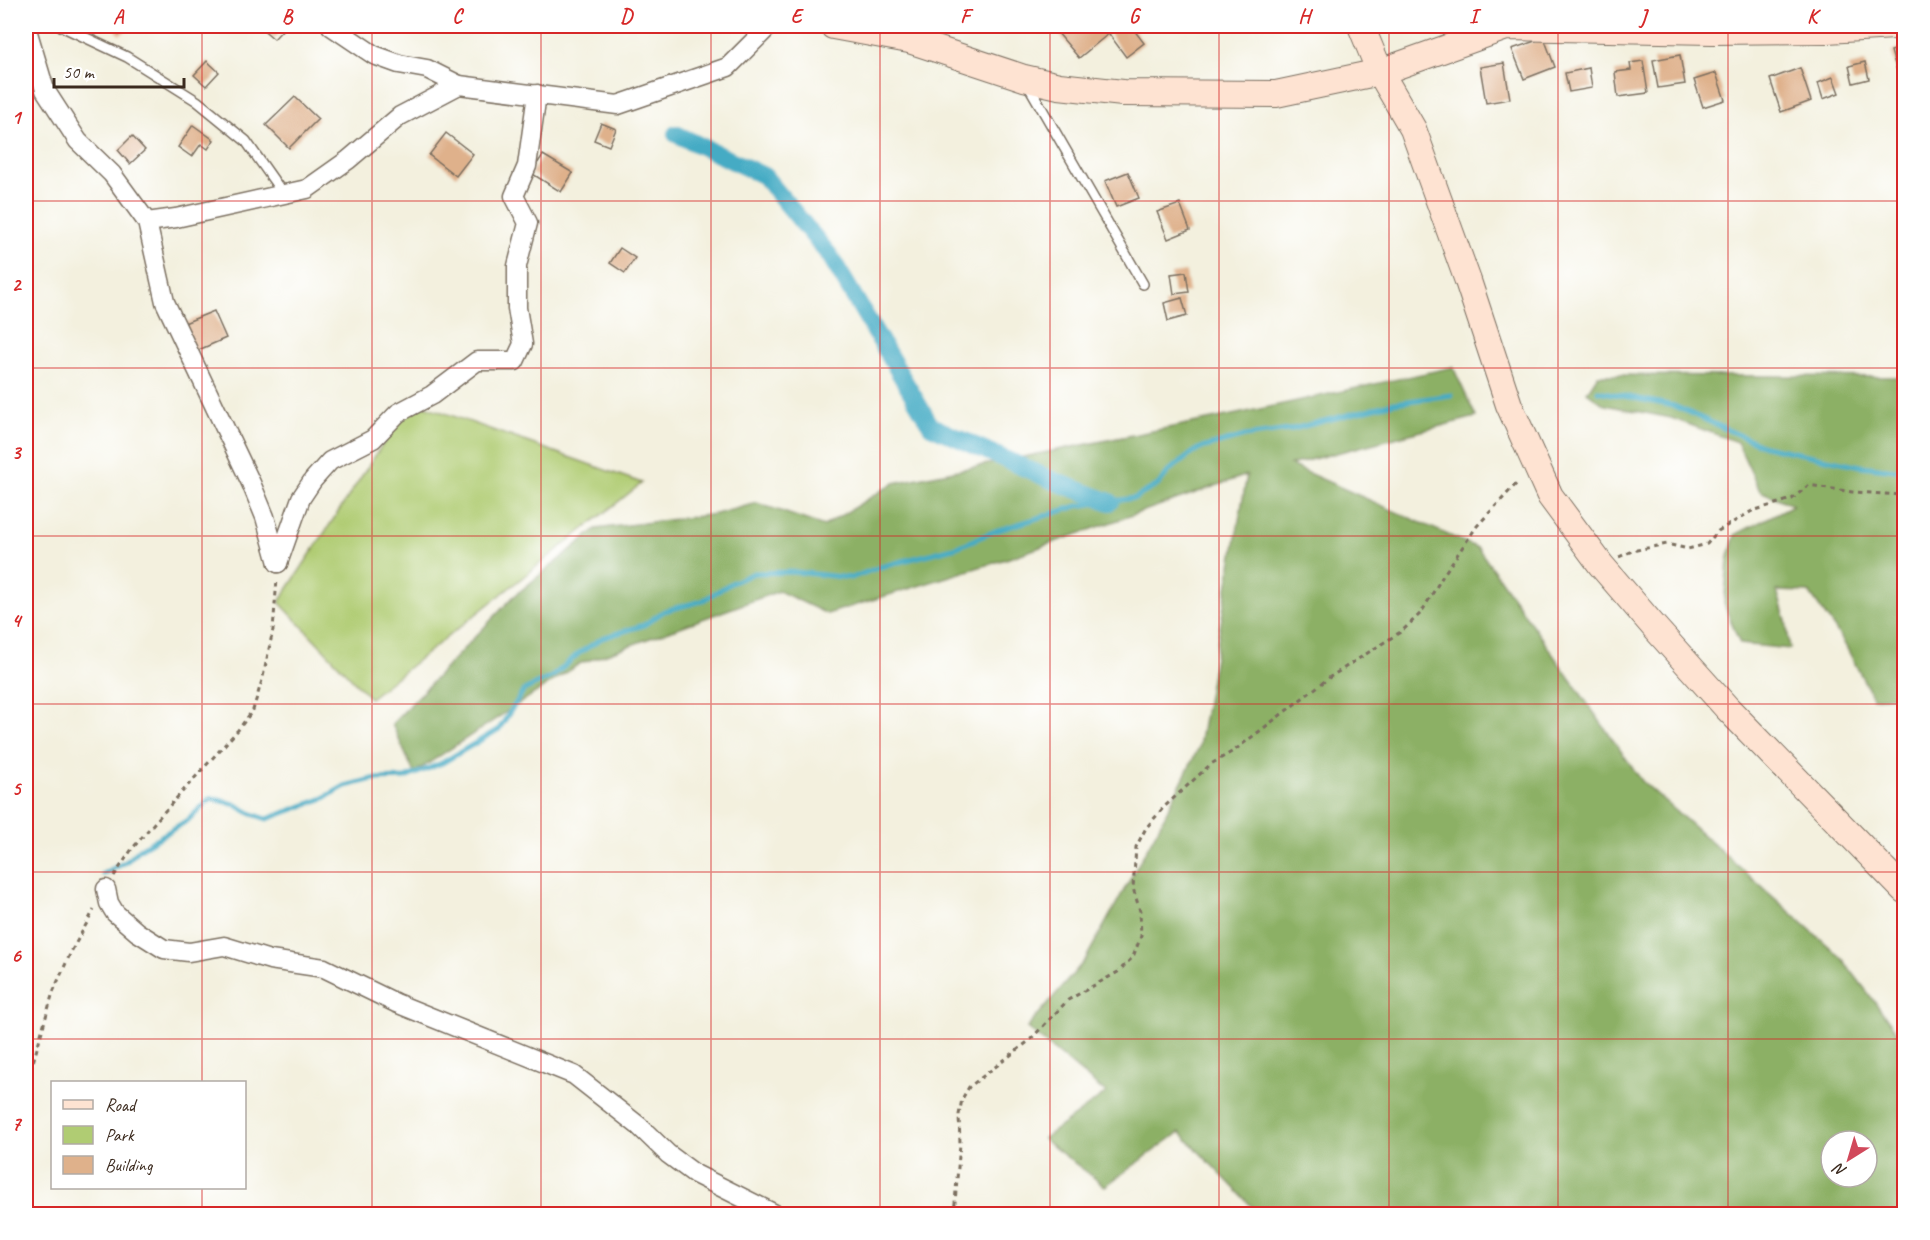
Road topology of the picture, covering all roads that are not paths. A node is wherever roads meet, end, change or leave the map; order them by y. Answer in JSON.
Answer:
{"nodes":[{"id":1,"x":26,"y":26,"type":"edge"},
{"id":2,"x":61,"y":26,"type":"edge"},
{"id":3,"x":331,"y":26,"type":"edge"},
{"id":4,"x":768,"y":26,"type":"edge"},
{"id":5,"x":833,"y":26,"type":"edge"},
{"id":6,"x":1361,"y":26,"type":"edge"},
{"id":7,"x":1894,"y":26,"type":"edge"},
{"id":8,"x":1380,"y":72,"type":"junction"},
{"id":9,"x":1024,"y":78,"type":"junction"},
{"id":10,"x":459,"y":85,"type":"junction"},
{"id":11,"x":537,"y":94,"type":"junction"},
{"id":12,"x":284,"y":195,"type":"junction"},
{"id":13,"x":147,"y":222,"type":"junction"},
{"id":14,"x":1143,"y":285,"type":"dead end"},
{"id":15,"x":106,"y":889,"type":"road end"},
{"id":16,"x":1905,"y":890,"type":"edge"},
{"id":17,"x":775,"y":1215,"type":"edge"}],
"edges":[{"from":1,"to":13,"type":"street"},
{"from":2,"to":12,"type":"lane"},
{"from":3,"to":10,"type":"street"},
{"from":4,"to":11,"type":"street"},
{"from":5,"to":9,"type":"street"},
{"from":6,"to":8,"type":"street"},
{"from":7,"to":8,"type":"street"},
{"from":8,"to":9,"type":"street"},
{"from":8,"to":16,"type":"street"},
{"from":9,"to":14,"type":"lane"},
{"from":10,"to":11,"type":"street"},
{"from":10,"to":12,"type":"street"},
{"from":11,"to":13,"type":"street"},
{"from":12,"to":13,"type":"street"},
{"from":15,"to":17,"type":"street"}]}
